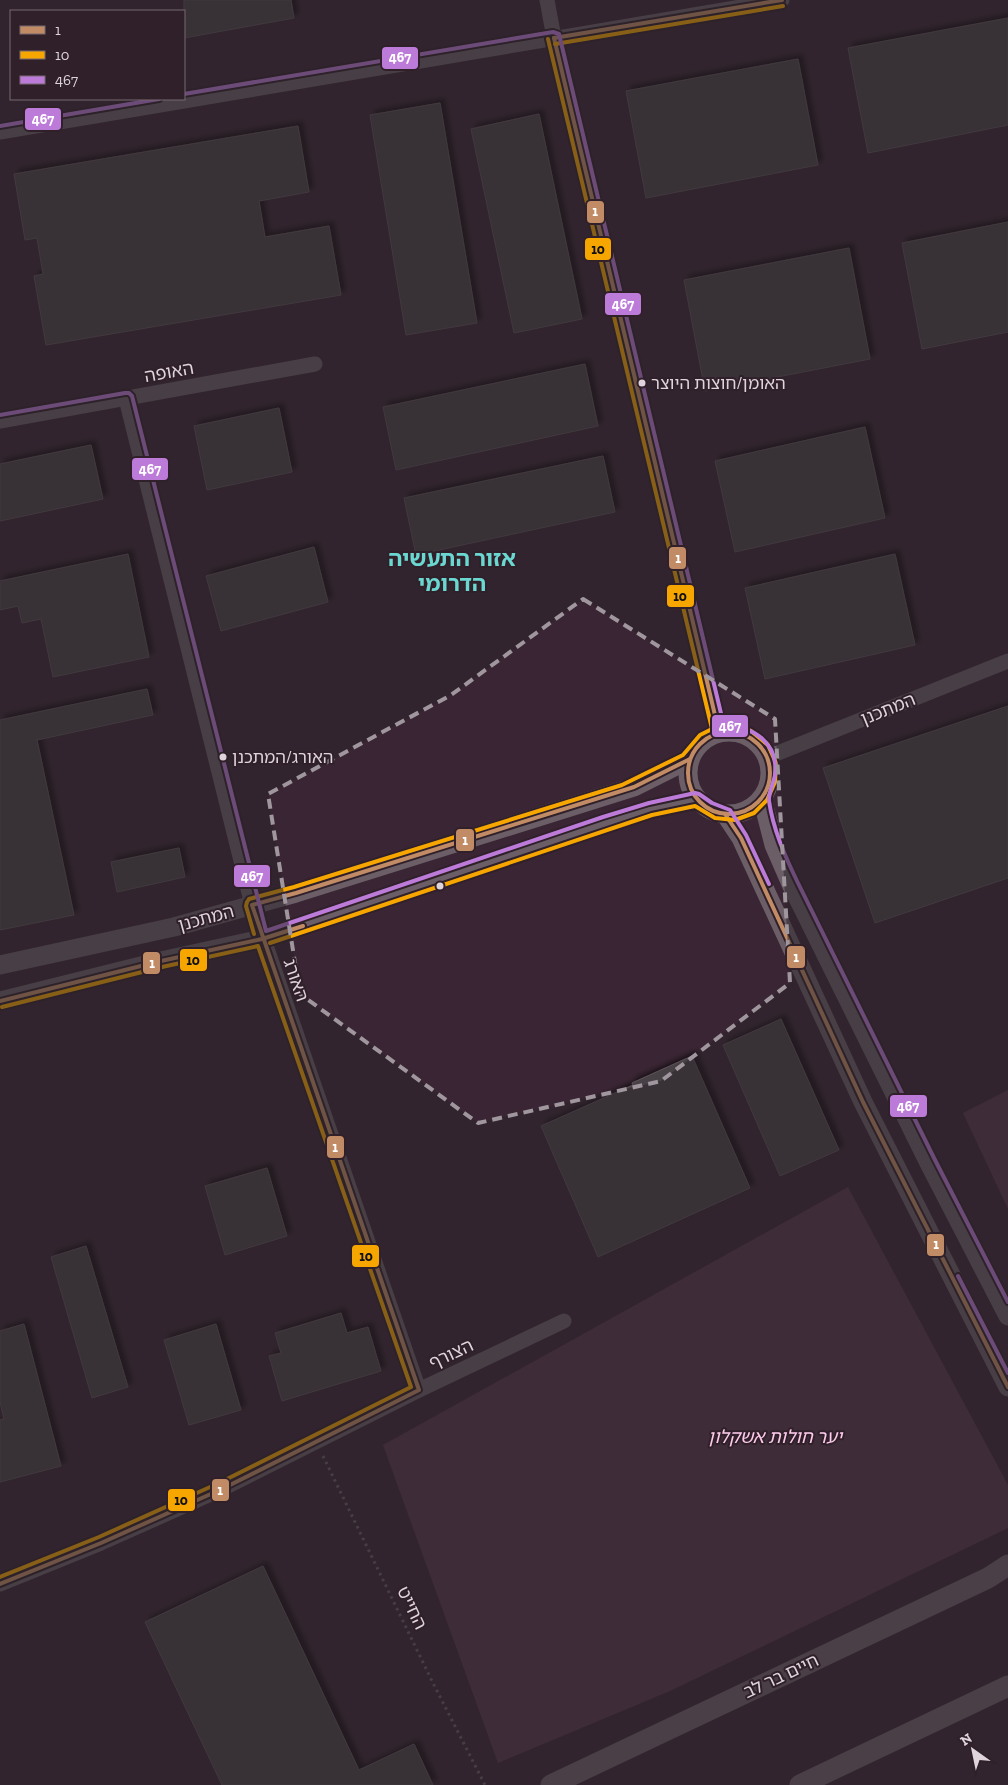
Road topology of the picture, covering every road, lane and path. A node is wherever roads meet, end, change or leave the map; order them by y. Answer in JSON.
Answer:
{"nodes":[{"id":1,"x":547,"y":0,"type":"edge"},
{"id":2,"x":782,"y":0,"type":"edge"},
{"id":3,"x":554,"y":38,"type":"junction"},
{"id":4,"x":0,"y":132,"type":"edge"},
{"id":5,"x":315,"y":364,"type":"dead end"},
{"id":6,"x":126,"y":399,"type":"junction"},
{"id":7,"x":0,"y":421,"type":"edge"},
{"id":8,"x":1008,"y":661,"type":"edge"},
{"id":9,"x":719,"y":732,"type":"junction"},
{"id":10,"x":768,"y":757,"type":"junction"},
{"id":11,"x":690,"y":759,"type":"junction"},
{"id":12,"x":696,"y":798,"type":"junction"},
{"id":13,"x":762,"y":798,"type":"junction"},
{"id":14,"x":725,"y":814,"type":"junction"},
{"id":15,"x":252,"y":905,"type":"junction"},
{"id":16,"x":262,"y":940,"type":"junction"},
{"id":17,"x":0,"y":964,"type":"edge"},
{"id":18,"x":0,"y":1001,"type":"edge"},
{"id":19,"x":1008,"y":1316,"type":"edge"},
{"id":20,"x":564,"y":1321,"type":"dead end"},
{"id":21,"x":1008,"y":1387,"type":"edge"},
{"id":22,"x":419,"y":1390,"type":"junction"},
{"id":23,"x":316,"y":1442,"type":"junction"},
{"id":24,"x":1008,"y":1565,"type":"edge"},
{"id":25,"x":0,"y":1584,"type":"edge"},
{"id":26,"x":1008,"y":1686,"type":"edge"},
{"id":27,"x":484,"y":1785,"type":"edge"},
{"id":28,"x":551,"y":1785,"type":"edge"},
{"id":29,"x":800,"y":1785,"type":"edge"}],
"edges":[{"from":1,"to":3,"type":"street"},
{"from":2,"to":3,"type":"street"},
{"from":3,"to":4,"type":"street"},
{"from":3,"to":9,"type":"street"},
{"from":5,"to":6,"type":"street","name":"האופה"},
{"from":6,"to":7,"type":"street","name":"האופה"},
{"from":6,"to":15,"type":"street","name":"האורג"},
{"from":8,"to":10,"type":"street","name":"המתכנן"},
{"from":9,"to":10,"type":"street"},
{"from":9,"to":11,"type":"street"},
{"from":10,"to":13,"type":"street"},
{"from":11,"to":12,"type":"street"},
{"from":11,"to":15,"type":"street","name":"המתכנן"},
{"from":12,"to":14,"type":"street"},
{"from":12,"to":16,"type":"street","name":"המתכנן"},
{"from":13,"to":14,"type":"street"},
{"from":13,"to":19,"type":"street"},
{"from":14,"to":21,"type":"street"},
{"from":15,"to":16,"type":"street","name":"האורג"},
{"from":15,"to":17,"type":"street","name":"המתכנן"},
{"from":16,"to":18,"type":"street","name":"המתכנן"},
{"from":16,"to":22,"type":"street","name":"האורג"},
{"from":20,"to":22,"type":"street","name":"הצורף"},
{"from":22,"to":23,"type":"street","name":"הצורף"},
{"from":23,"to":25,"type":"street","name":"הצורף"},
{"from":23,"to":27,"type":"path","name":"החייט"},
{"from":24,"to":28,"type":"main road","name":"חיים בר לב"},
{"from":26,"to":29,"type":"main road"}]}
